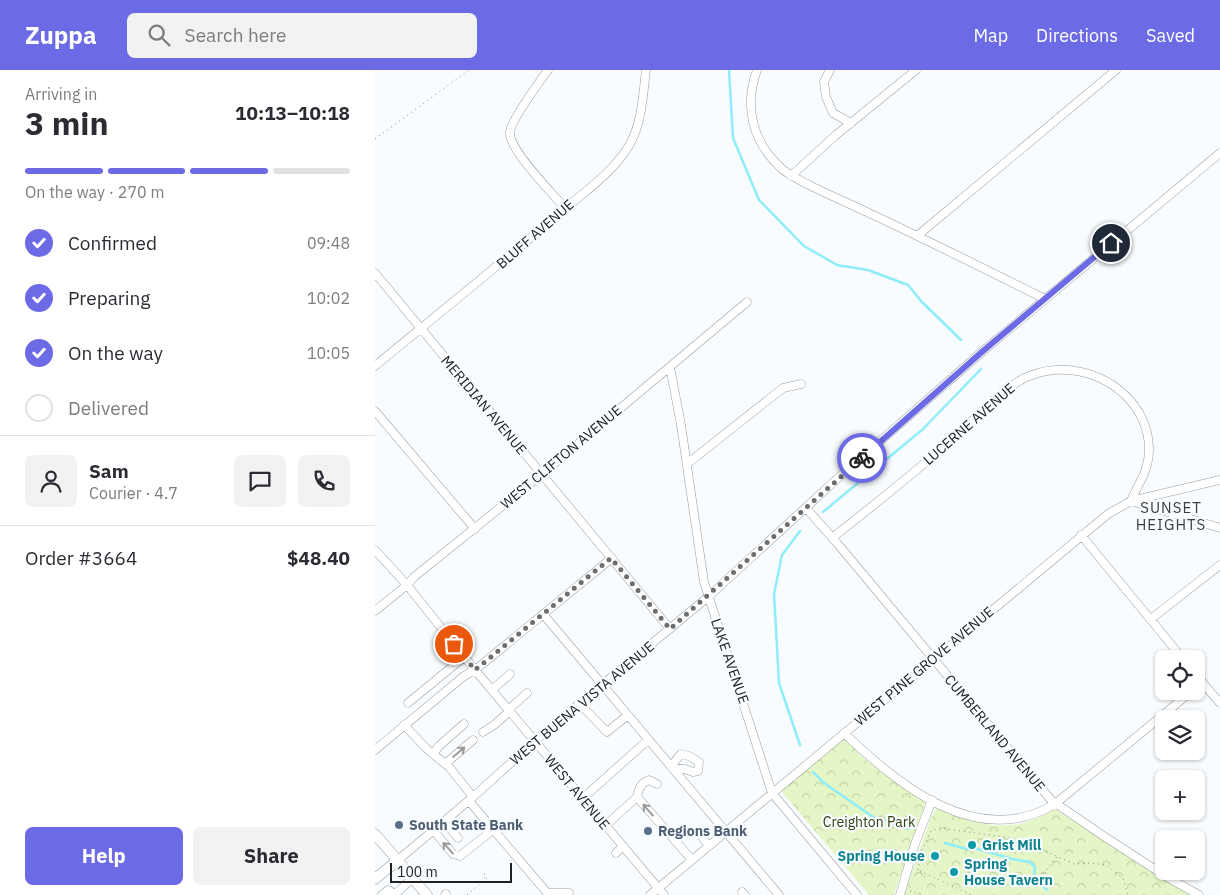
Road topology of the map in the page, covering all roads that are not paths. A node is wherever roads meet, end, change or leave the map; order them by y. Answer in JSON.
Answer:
{"nodes":[{"id":1,"x":548,"y":70,"type":"edge"},
{"id":2,"x":646,"y":70,"type":"edge"},
{"id":3,"x":757,"y":70,"type":"edge"},
{"id":4,"x":830,"y":70,"type":"edge"},
{"id":5,"x":916,"y":70,"type":"edge"},
{"id":6,"x":1116,"y":70,"type":"edge"},
{"id":7,"x":851,"y":123,"type":"junction"},
{"id":8,"x":1220,"y":153,"type":"edge"},
{"id":9,"x":791,"y":176,"type":"junction"},
{"id":10,"x":565,"y":208,"type":"junction"},
{"id":11,"x":917,"y":236,"type":"junction"},
{"id":12,"x":375,"y":273,"type":"edge"},
{"id":13,"x":1045,"y":299,"type":"junction"},
{"id":14,"x":747,"y":302,"type":"dead end"},
{"id":15,"x":421,"y":328,"type":"junction"},
{"id":16,"x":375,"y":366,"type":"edge"},
{"id":17,"x":670,"y":367,"type":"junction"},
{"id":18,"x":801,"y":384,"type":"dead end"},
{"id":19,"x":375,"y":411,"type":"edge"},
{"id":20,"x":687,"y":464,"type":"junction"},
{"id":21,"x":542,"y":474,"type":"junction"},
{"id":22,"x":1220,"y":480,"type":"edge"},
{"id":23,"x":1131,"y":501,"type":"junction"},
{"id":24,"x":806,"y":508,"type":"junction"},
{"id":25,"x":1220,"y":528,"type":"edge"},
{"id":26,"x":475,"y":529,"type":"junction"},
{"id":27,"x":1081,"y":535,"type":"junction"},
{"id":28,"x":832,"y":538,"type":"junction"},
{"id":29,"x":375,"y":550,"type":"edge"},
{"id":30,"x":611,"y":558,"type":"junction"},
{"id":31,"x":1220,"y":565,"type":"edge"},
{"id":32,"x":407,"y":585,"type":"junction"},
{"id":33,"x":708,"y":597,"type":"junction"},
{"id":34,"x":375,"y":611,"type":"edge"},
{"id":35,"x":543,"y":614,"type":"junction"},
{"id":36,"x":1151,"y":619,"type":"junction"},
{"id":37,"x":670,"y":629,"type":"junction"},
{"id":38,"x":1176,"y":650,"type":"edge"},
{"id":39,"x":464,"y":657,"type":"junction"},
{"id":40,"x":933,"y":659,"type":"junction"},
{"id":41,"x":475,"y":670,"type":"junction"},
{"id":42,"x":510,"y":674,"type":"dead end"},
{"id":43,"x":602,"y":685,"type":"junction"},
{"id":44,"x":492,"y":690,"type":"junction"},
{"id":45,"x":1205,"y":690,"type":"edge"},
{"id":46,"x":527,"y":693,"type":"dead end"},
{"id":47,"x":1181,"y":700,"type":"edge"},
{"id":48,"x":408,"y":703,"type":"dead end"},
{"id":49,"x":1220,"y":703,"type":"edge"},
{"id":50,"x":580,"y":704,"type":"junction"},
{"id":51,"x":509,"y":710,"type":"junction"},
{"id":52,"x":628,"y":715,"type":"junction"},
{"id":53,"x":464,"y":724,"type":"dead end"},
{"id":54,"x":404,"y":725,"type":"junction"},
{"id":55,"x":483,"y":732,"type":"dead end"},
{"id":56,"x":844,"y":733,"type":"junction"},
{"id":57,"x":473,"y":740,"type":"dead end"},
{"id":58,"x":648,"y":740,"type":"junction"},
{"id":59,"x":535,"y":742,"type":"junction"},
{"id":60,"x":375,"y":750,"type":"edge"},
{"id":61,"x":433,"y":754,"type":"junction"},
{"id":62,"x":445,"y":764,"type":"junction"},
{"id":63,"x":489,"y":782,"type":"junction"},
{"id":64,"x":657,"y":784,"type":"dead end"},
{"id":65,"x":495,"y":789,"type":"dead end"},
{"id":66,"x":772,"y":793,"type":"junction"},
{"id":67,"x":637,"y":797,"type":"junction"},
{"id":68,"x":583,"y":798,"type":"junction"},
{"id":69,"x":471,"y":799,"type":"junction"},
{"id":70,"x":932,"y":800,"type":"junction"},
{"id":71,"x":1055,"y":804,"type":"junction"},
{"id":72,"x":444,"y":821,"type":"junction"},
{"id":73,"x":606,"y":825,"type":"junction"},
{"id":74,"x":493,"y":829,"type":"junction"},
{"id":75,"x":434,"y":831,"type":"junction"},
{"id":76,"x":726,"y":831,"type":"junction"},
{"id":77,"x":375,"y":834,"type":"edge"},
{"id":78,"x":702,"y":837,"type":"dead end"},
{"id":79,"x":458,"y":838,"type":"dead end"},
{"id":80,"x":623,"y":846,"type":"junction"},
{"id":81,"x":709,"y":846,"type":"junction"},
{"id":82,"x":616,"y":853,"type":"dead end"},
{"id":83,"x":398,"y":860,"type":"junction"},
{"id":84,"x":692,"y":860,"type":"junction"},
{"id":85,"x":413,"y":878,"type":"junction"},
{"id":86,"x":375,"y":879,"type":"edge"},
{"id":87,"x":659,"y":888,"type":"junction"},
{"id":88,"x":901,"y":891,"type":"edge"},
{"id":89,"x":396,"y":894,"type":"edge"},
{"id":90,"x":549,"y":894,"type":"edge"},
{"id":91,"x":569,"y":894,"type":"dead end"},
{"id":92,"x":382,"y":895,"type":"edge"},
{"id":93,"x":427,"y":895,"type":"edge"},
{"id":94,"x":650,"y":895,"type":"edge"},
{"id":95,"x":664,"y":895,"type":"edge"},
{"id":96,"x":779,"y":895,"type":"edge"},
{"id":97,"x":857,"y":895,"type":"edge"},
{"id":98,"x":1199,"y":895,"type":"edge"}],
"edges":[{"from":1,"to":10,"type":"street"},
{"from":2,"to":10,"type":"street","name":"BLUFF AVENUE"},
{"from":3,"to":9,"type":"street"},
{"from":4,"to":7,"type":"street"},
{"from":5,"to":7,"type":"street"},
{"from":6,"to":11,"type":"street"},
{"from":7,"to":9,"type":"street"},
{"from":8,"to":13,"type":"street","name":"WEST BUENA VISTA AVENUE"},
{"from":9,"to":11,"type":"street"},
{"from":10,"to":15,"type":"street","name":"BLUFF AVENUE"},
{"from":11,"to":13,"type":"street"},
{"from":12,"to":15,"type":"street","name":"MERIDIAN AVENUE"},
{"from":13,"to":24,"type":"street","name":"WEST BUENA VISTA AVENUE"},
{"from":14,"to":17,"type":"street","name":"WEST CLIFTON AVENUE"},
{"from":15,"to":16,"type":"street","name":"BLUFF AVENUE"},
{"from":15,"to":21,"type":"street","name":"MERIDIAN AVENUE"},
{"from":17,"to":20,"type":"street","name":"LAKE AVENUE"},
{"from":17,"to":21,"type":"street","name":"WEST CLIFTON AVENUE"},
{"from":18,"to":20,"type":"street"},
{"from":19,"to":26,"type":"street"},
{"from":20,"to":33,"type":"street","name":"LAKE AVENUE"},
{"from":21,"to":26,"type":"street","name":"WEST CLIFTON AVENUE"},
{"from":21,"to":30,"type":"street","name":"MERIDIAN AVENUE"},
{"from":22,"to":23,"type":"street","name":"WEST PINE GROVE AVENUE"},
{"from":23,"to":25,"type":"street"},
{"from":23,"to":27,"type":"street","name":"WEST PINE GROVE AVENUE"},
{"from":23,"to":28,"type":"street","name":"LUCERNE AVENUE"},
{"from":24,"to":28,"type":"street","name":"CUMBERLAND AVENUE"},
{"from":24,"to":33,"type":"street","name":"WEST BUENA VISTA AVENUE"},
{"from":26,"to":32,"type":"street","name":"WEST CLIFTON AVENUE"},
{"from":27,"to":36,"type":"street"},
{"from":27,"to":40,"type":"street","name":"WEST PINE GROVE AVENUE"},
{"from":28,"to":40,"type":"street","name":"CUMBERLAND AVENUE"},
{"from":29,"to":32,"type":"street","name":"WEST AVENUE"},
{"from":30,"to":35,"type":"street"},
{"from":30,"to":37,"type":"street","name":"MERIDIAN AVENUE"},
{"from":31,"to":36,"type":"street"},
{"from":32,"to":34,"type":"street","name":"WEST CLIFTON AVENUE"},
{"from":32,"to":39,"type":"street","name":"WEST AVENUE"},
{"from":33,"to":37,"type":"street","name":"WEST BUENA VISTA AVENUE"},
{"from":33,"to":66,"type":"street","name":"LAKE AVENUE"},
{"from":35,"to":41,"type":"street"},
{"from":35,"to":43,"type":"street"},
{"from":36,"to":38,"type":"street"},
{"from":37,"to":43,"type":"street","name":"WEST BUENA VISTA AVENUE"},
{"from":39,"to":41,"type":"street","name":"WEST AVENUE"},
{"from":39,"to":48,"type":"street"},
{"from":40,"to":56,"type":"street","name":"WEST PINE GROVE AVENUE"},
{"from":40,"to":71,"type":"street","name":"CUMBERLAND AVENUE"},
{"from":41,"to":44,"type":"street","name":"WEST AVENUE"},
{"from":41,"to":54,"type":"street"},
{"from":42,"to":44,"type":"street"},
{"from":43,"to":50,"type":"street","name":"WEST BUENA VISTA AVENUE"},
{"from":43,"to":52,"type":"street"},
{"from":44,"to":51,"type":"street","name":"WEST AVENUE"},
{"from":45,"to":49,"type":"street"},
{"from":46,"to":51,"type":"street"},
{"from":47,"to":71,"type":"street"},
{"from":50,"to":52,"type":"street"},
{"from":50,"to":59,"type":"street","name":"WEST BUENA VISTA AVENUE"},
{"from":51,"to":55,"type":"street"},
{"from":51,"to":59,"type":"street","name":"WEST AVENUE"},
{"from":52,"to":58,"type":"street"},
{"from":53,"to":61,"type":"street"},
{"from":54,"to":60,"type":"street"},
{"from":54,"to":61,"type":"street"},
{"from":56,"to":66,"type":"street","name":"WEST PINE GROVE AVENUE"},
{"from":56,"to":70,"type":"street"},
{"from":62,"to":57,"type":"street","one_way":true},
{"from":58,"to":68,"type":"street"},
{"from":58,"to":76,"type":"street"},
{"from":59,"to":63,"type":"street","name":"WEST BUENA VISTA AVENUE"},
{"from":59,"to":68,"type":"street","name":"WEST AVENUE"},
{"from":61,"to":62,"type":"street"},
{"from":62,"to":69,"type":"street"},
{"from":63,"to":65,"type":"street"},
{"from":63,"to":69,"type":"street","name":"WEST BUENA VISTA AVENUE"},
{"from":64,"to":67,"type":"street"},
{"from":66,"to":76,"type":"street","name":"WEST PINE GROVE AVENUE"},
{"from":66,"to":97,"type":"street","name":"LAKE AVENUE"},
{"from":67,"to":73,"type":"street"},
{"from":84,"to":67,"type":"street","one_way":true},
{"from":68,"to":73,"type":"street","name":"WEST AVENUE"},
{"from":69,"to":72,"type":"street","name":"WEST BUENA VISTA AVENUE"},
{"from":69,"to":74,"type":"street"},
{"from":70,"to":71,"type":"street"},
{"from":70,"to":88,"type":"street"},
{"from":71,"to":98,"type":"street","name":"CUMBERLAND AVENUE"},
{"from":72,"to":75,"type":"street","name":"WEST BUENA VISTA AVENUE"},
{"from":72,"to":79,"type":"street"},
{"from":73,"to":80,"type":"street","name":"WEST AVENUE"},
{"from":74,"to":75,"type":"street","one_way":true},
{"from":74,"to":90,"type":"street"},
{"from":75,"to":83,"type":"street","name":"WEST BUENA VISTA AVENUE"},
{"from":76,"to":81,"type":"street","name":"WEST PINE GROVE AVENUE"},
{"from":76,"to":96,"type":"street"},
{"from":77,"to":83,"type":"main road"},
{"from":78,"to":81,"type":"street"},
{"from":80,"to":82,"type":"street"},
{"from":80,"to":87,"type":"street","name":"WEST AVENUE"},
{"from":81,"to":84,"type":"street","name":"WEST PINE GROVE AVENUE"},
{"from":83,"to":85,"type":"main road"},
{"from":83,"to":86,"type":"main road"},
{"from":84,"to":87,"type":"street","name":"WEST PINE GROVE AVENUE"},
{"from":85,"to":89,"type":"street"},
{"from":85,"to":93,"type":"main road"},
{"from":87,"to":94,"type":"street","name":"WEST PINE GROVE AVENUE"},
{"from":87,"to":95,"type":"street","name":"WEST AVENUE"},
{"from":89,"to":92,"type":"street"},
{"from":90,"to":91,"type":"street"}]}
